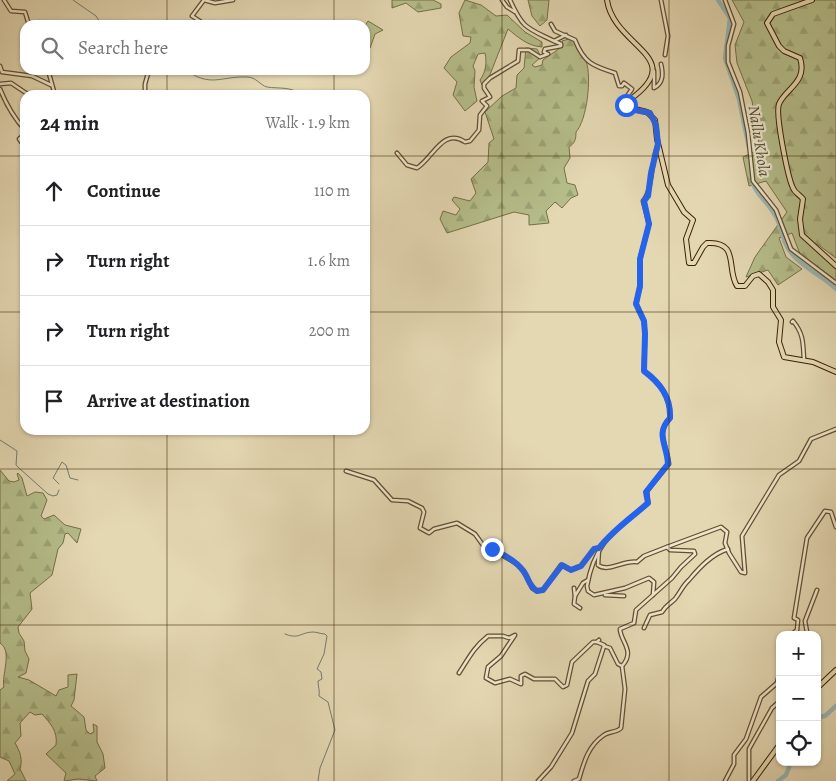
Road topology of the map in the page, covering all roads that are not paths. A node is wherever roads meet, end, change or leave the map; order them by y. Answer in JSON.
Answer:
{"nodes":[{"id":1,"x":4,"y":0,"type":"edge"},
{"id":2,"x":233,"y":0,"type":"edge"},
{"id":3,"x":502,"y":0,"type":"edge"},
{"id":4,"x":510,"y":0,"type":"edge"},
{"id":5,"x":607,"y":0,"type":"edge"},
{"id":6,"x":661,"y":0,"type":"edge"},
{"id":7,"x":812,"y":0,"type":"edge"},
{"id":8,"x":725,"y":1,"type":"edge"},
{"id":9,"x":515,"y":12,"type":"junction"},
{"id":10,"x":27,"y":20,"type":"edge"},
{"id":11,"x":198,"y":20,"type":"edge"},
{"id":12,"x":551,"y":24,"type":"dead end"},
{"id":13,"x":566,"y":35,"type":"junction"},
{"id":14,"x":554,"y":41,"type":"junction"},
{"id":15,"x":665,"y":55,"type":"dead end"},
{"id":16,"x":661,"y":64,"type":"dead end"},
{"id":17,"x":0,"y":66,"type":"edge"},
{"id":18,"x":654,"y":71,"type":"junction"},
{"id":19,"x":20,"y":74,"type":"edge"},
{"id":20,"x":24,"y":75,"type":"edge"},
{"id":21,"x":49,"y":75,"type":"edge"},
{"id":22,"x":147,"y":75,"type":"edge"},
{"id":23,"x":52,"y":85,"type":"junction"},
{"id":24,"x":0,"y":86,"type":"edge"},
{"id":25,"x":22,"y":90,"type":"edge"},
{"id":26,"x":53,"y":90,"type":"edge"},
{"id":27,"x":145,"y":90,"type":"edge"},
{"id":28,"x":627,"y":107,"type":"junction"},
{"id":29,"x":20,"y":124,"type":"edge"},
{"id":30,"x":658,"y":144,"type":"junction"},
{"id":31,"x":397,"y":153,"type":"dead end"},
{"id":32,"x":836,"y":266,"type":"edge"},
{"id":33,"x":836,"y":283,"type":"edge"},
{"id":34,"x":792,"y":322,"type":"dead end"},
{"id":35,"x":804,"y":361,"type":"junction"},
{"id":36,"x":836,"y":372,"type":"edge"},
{"id":37,"x":836,"y":429,"type":"edge"},
{"id":38,"x":346,"y":470,"type":"dead end"},
{"id":39,"x":836,"y":527,"type":"edge"},
{"id":40,"x":666,"y":547,"type":"junction"},
{"id":41,"x":599,"y":548,"type":"junction"},
{"id":42,"x":728,"y":549,"type":"junction"},
{"id":43,"x":588,"y":580,"type":"junction"},
{"id":44,"x":574,"y":588,"type":"dead end"},
{"id":45,"x":817,"y":590,"type":"dead end"},
{"id":46,"x":603,"y":594,"type":"junction"},
{"id":47,"x":575,"y":596,"type":"junction"},
{"id":48,"x":624,"y":596,"type":"dead end"},
{"id":49,"x":652,"y":596,"type":"junction"},
{"id":50,"x":580,"y":608,"type":"dead end"},
{"id":51,"x":644,"y":628,"type":"dead end"},
{"id":52,"x":796,"y":631,"type":"edge"},
{"id":53,"x":807,"y":631,"type":"edge"},
{"id":54,"x":610,"y":648,"type":"junction"},
{"id":55,"x":622,"y":666,"type":"junction"},
{"id":56,"x":836,"y":670,"type":"edge"},
{"id":57,"x":459,"y":673,"type":"dead end"},
{"id":58,"x":778,"y":676,"type":"edge"},
{"id":59,"x":821,"y":684,"type":"edge"},
{"id":60,"x":776,"y":704,"type":"edge"},
{"id":61,"x":776,"y":749,"type":"edge"},
{"id":62,"x":538,"y":781,"type":"edge"},
{"id":63,"x":574,"y":781,"type":"edge"},
{"id":64,"x":725,"y":781,"type":"edge"},
{"id":65,"x":751,"y":781,"type":"edge"}],
"edges":[{"from":1,"to":10,"type":"street"},
{"from":2,"to":11,"type":"street"},
{"from":3,"to":9,"type":"street"},
{"from":4,"to":9,"type":"street"},
{"from":5,"to":18,"type":"main road"},
{"from":6,"to":15,"type":"street"},
{"from":7,"to":32,"type":"main road"},
{"from":8,"to":33,"type":"street"},
{"from":9,"to":14,"type":"street"},
{"from":12,"to":13,"type":"street"},
{"from":13,"to":14,"type":"street"},
{"from":13,"to":28,"type":"street"},
{"from":14,"to":31,"type":"street"},
{"from":16,"to":18,"type":"street"},
{"from":17,"to":19,"type":"street"},
{"from":18,"to":28,"type":"main road"},
{"from":20,"to":23,"type":"street"},
{"from":21,"to":23,"type":"street"},
{"from":22,"to":27,"type":"street"},
{"from":23,"to":26,"type":"street"},
{"from":24,"to":25,"type":"street"},
{"from":24,"to":29,"type":"street"},
{"from":28,"to":30,"type":"main road"},
{"from":30,"to":35,"type":"main road"},
{"from":30,"to":41,"type":"street"},
{"from":34,"to":35,"type":"street"},
{"from":35,"to":36,"type":"main road"},
{"from":37,"to":42,"type":"street"},
{"from":38,"to":41,"type":"street"},
{"from":39,"to":52,"type":"street"},
{"from":40,"to":41,"type":"street"},
{"from":40,"to":42,"type":"street"},
{"from":40,"to":49,"type":"street"},
{"from":41,"to":43,"type":"street"},
{"from":42,"to":51,"type":"street"},
{"from":43,"to":46,"type":"street"},
{"from":43,"to":47,"type":"street"},
{"from":44,"to":47,"type":"street"},
{"from":45,"to":53,"type":"street"},
{"from":46,"to":48,"type":"street"},
{"from":46,"to":49,"type":"street"},
{"from":47,"to":50,"type":"street"},
{"from":49,"to":55,"type":"street"},
{"from":54,"to":55,"type":"street"},
{"from":54,"to":57,"type":"street"},
{"from":54,"to":62,"type":"street"},
{"from":55,"to":63,"type":"street"},
{"from":56,"to":59,"type":"main road"},
{"from":58,"to":64,"type":"street"},
{"from":60,"to":65,"type":"street"},
{"from":61,"to":65,"type":"main road"}]}
